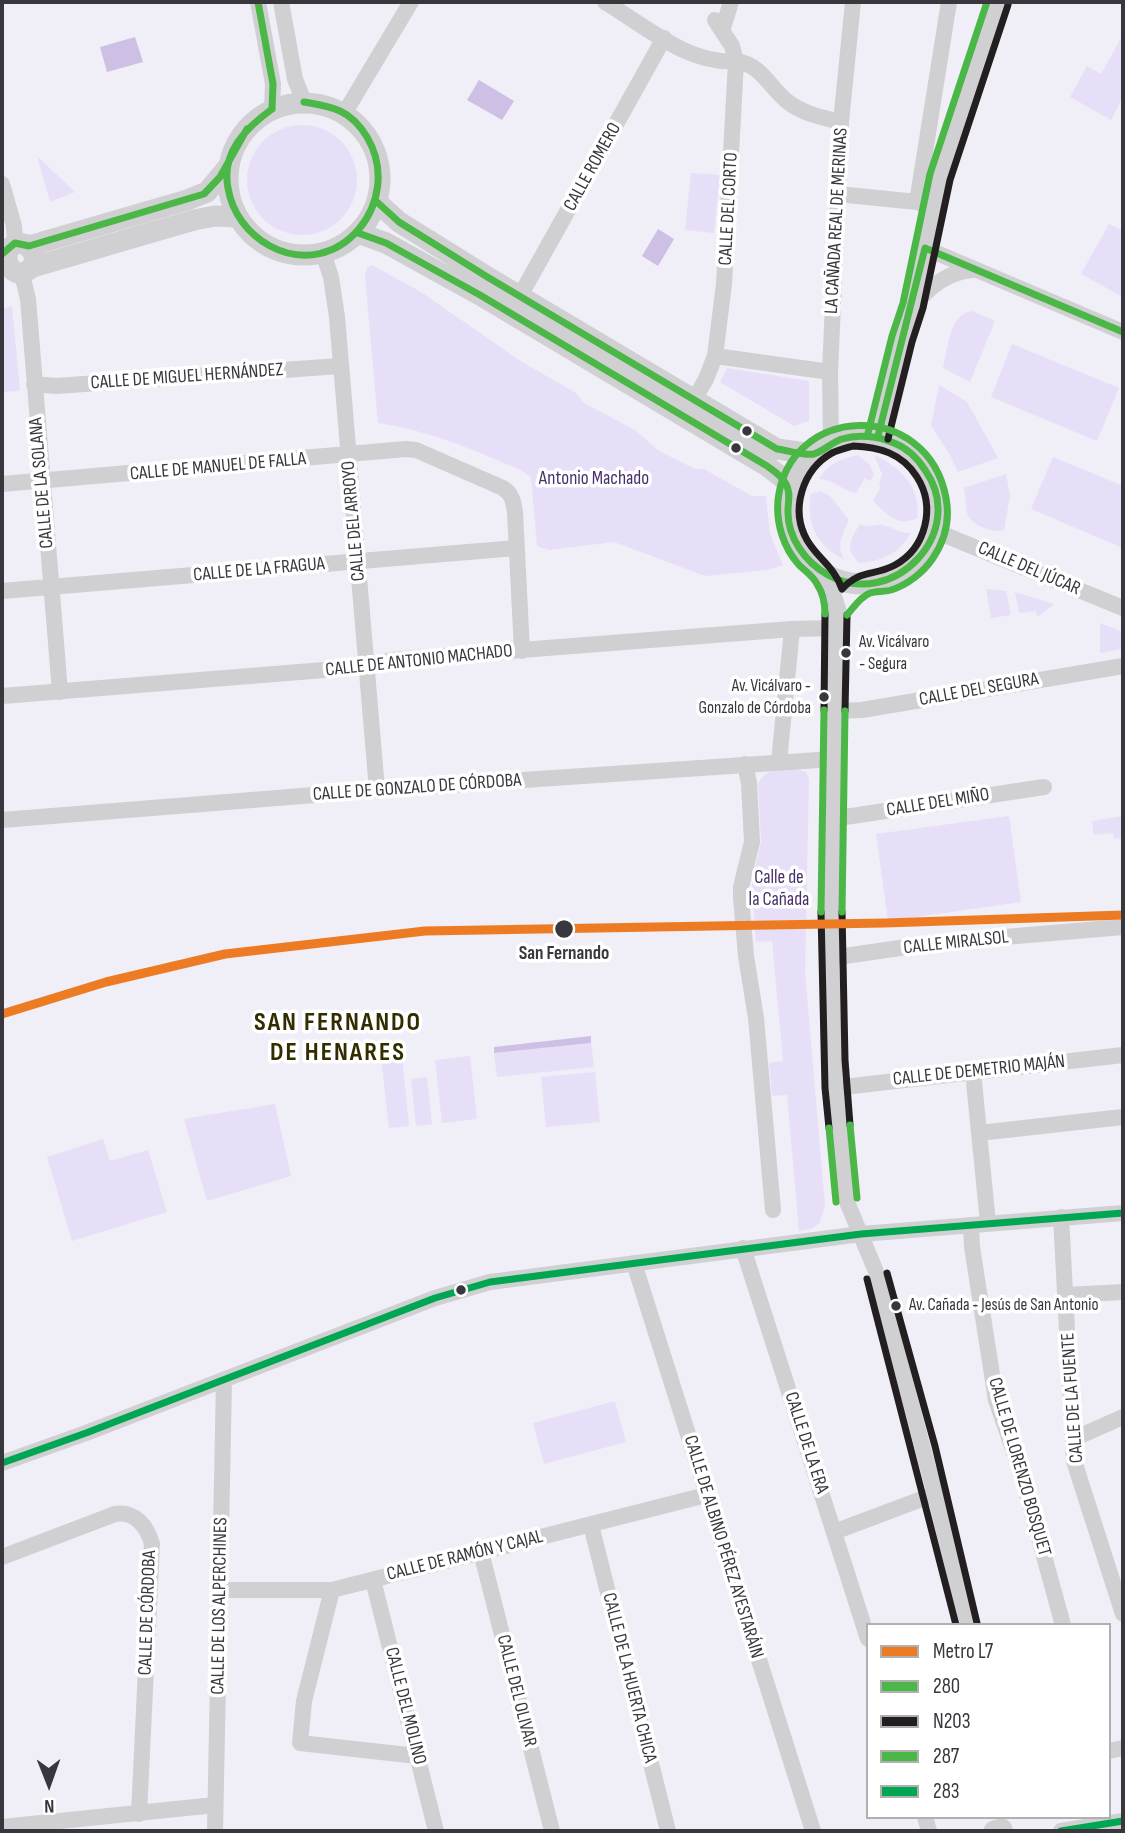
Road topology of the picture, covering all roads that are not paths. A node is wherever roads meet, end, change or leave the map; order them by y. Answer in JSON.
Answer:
{"nodes":[{"id":1,"x":258,"y":2,"type":"edge"},
{"id":2,"x":281,"y":2,"type":"edge"},
{"id":3,"x":411,"y":2,"type":"edge"},
{"id":4,"x":605,"y":2,"type":"edge"},
{"id":5,"x":731,"y":2,"type":"edge"},
{"id":6,"x":853,"y":2,"type":"edge"},
{"id":7,"x":949,"y":2,"type":"edge"},
{"id":8,"x":998,"y":2,"type":"edge"},
{"id":9,"x":664,"y":38,"type":"junction"},
{"id":10,"x":736,"y":61,"type":"junction"},
{"id":11,"x":304,"y":102,"type":"junction"},
{"id":12,"x":272,"y":109,"type":"junction"},
{"id":13,"x":344,"y":114,"type":"junction"},
{"id":14,"x":841,"y":122,"type":"junction"},
{"id":15,"x":228,"y":167,"type":"junction"},
{"id":16,"x":2,"y":184,"type":"edge"},
{"id":17,"x":838,"y":194,"type":"junction"},
{"id":18,"x":377,"y":202,"type":"junction"},
{"id":19,"x":917,"y":202,"type":"junction"},
{"id":20,"x":933,"y":209,"type":"junction"},
{"id":21,"x":237,"y":217,"type":"junction"},
{"id":22,"x":358,"y":233,"type":"junction"},
{"id":23,"x":925,"y":248,"type":"junction"},
{"id":24,"x":323,"y":253,"type":"junction"},
{"id":25,"x":15,"y":261,"type":"edge"},
{"id":26,"x":977,"y":270,"type":"junction"},
{"id":27,"x":520,"y":296,"type":"junction"},
{"id":28,"x":913,"y":306,"type":"junction"},
{"id":29,"x":1123,"y":332,"type":"edge"},
{"id":30,"x":715,"y":356,"type":"junction"},
{"id":31,"x":340,"y":366,"type":"junction"},
{"id":32,"x":830,"y":372,"type":"junction"},
{"id":33,"x":34,"y":384,"type":"junction"},
{"id":34,"x":695,"y":398,"type":"junction"},
{"id":35,"x":878,"y":436,"type":"junction"},
{"id":36,"x":822,"y":448,"type":"junction"},
{"id":37,"x":348,"y":455,"type":"junction"},
{"id":38,"x":42,"y":481,"type":"junction"},
{"id":39,"x":2,"y":484,"type":"edge"},
{"id":40,"x":790,"y":492,"type":"junction"},
{"id":41,"x":935,"y":531,"type":"junction"},
{"id":42,"x":516,"y":548,"type":"junction"},
{"id":43,"x":357,"y":561,"type":"junction"},
{"id":44,"x":824,"y":573,"type":"junction"},
{"id":45,"x":864,"y":584,"type":"junction"},
{"id":46,"x":51,"y":587,"type":"junction"},
{"id":47,"x":2,"y":591,"type":"edge"},
{"id":48,"x":1123,"y":608,"type":"edge"},
{"id":49,"x":836,"y":619,"type":"junction"},
{"id":50,"x":792,"y":629,"type":"junction"},
{"id":51,"x":522,"y":651,"type":"junction"},
{"id":52,"x":366,"y":664,"type":"junction"},
{"id":53,"x":1123,"y":666,"type":"edge"},
{"id":54,"x":60,"y":692,"type":"junction"},
{"id":55,"x":2,"y":696,"type":"edge"},
{"id":56,"x":834,"y":711,"type":"junction"},
{"id":57,"x":833,"y":759,"type":"junction"},
{"id":58,"x":779,"y":761,"type":"junction"},
{"id":59,"x":745,"y":764,"type":"junction"},
{"id":60,"x":1044,"y":787,"type":"dead end"},
{"id":61,"x":377,"y":790,"type":"junction"},
{"id":62,"x":832,"y":819,"type":"junction"},
{"id":63,"x":2,"y":820,"type":"edge"},
{"id":64,"x":1123,"y":927,"type":"edge"},
{"id":65,"x":831,"y":958,"type":"junction"},
{"id":66,"x":1123,"y":1055,"type":"edge"},
{"id":67,"x":973,"y":1072,"type":"junction"},
{"id":68,"x":835,"y":1088,"type":"junction"},
{"id":69,"x":1123,"y":1117,"type":"edge"},
{"id":70,"x":979,"y":1133,"type":"junction"},
{"id":71,"x":772,"y":1210,"type":"dead end"},
{"id":72,"x":1123,"y":1213,"type":"edge"},
{"id":73,"x":1061,"y":1217,"type":"junction"},
{"id":74,"x":988,"y":1223,"type":"junction"},
{"id":75,"x":971,"y":1224,"type":"junction"},
{"id":76,"x":861,"y":1234,"type":"junction"},
{"id":77,"x":743,"y":1248,"type":"junction"},
{"id":78,"x":634,"y":1262,"type":"junction"},
{"id":79,"x":1123,"y":1292,"type":"edge"},
{"id":80,"x":1067,"y":1295,"type":"junction"},
{"id":81,"x":224,"y":1380,"type":"junction"},
{"id":82,"x":1123,"y":1418,"type":"edge"},
{"id":83,"x":1073,"y":1439,"type":"junction"},
{"id":84,"x":2,"y":1463,"type":"edge"},
{"id":85,"x":935,"y":1494,"type":"junction"},
{"id":86,"x":706,"y":1495,"type":"junction"},
{"id":87,"x":591,"y":1525,"type":"junction"},
{"id":88,"x":834,"y":1532,"type":"junction"},
{"id":89,"x":481,"y":1552,"type":"junction"},
{"id":90,"x":2,"y":1557,"type":"edge"},
{"id":91,"x":373,"y":1580,"type":"junction"},
{"id":92,"x":221,"y":1590,"type":"junction"},
{"id":93,"x":332,"y":1590,"type":"junction"},
{"id":94,"x":1123,"y":1614,"type":"edge"},
{"id":95,"x":967,"y":1623,"type":"edge"},
{"id":96,"x":1062,"y":1623,"type":"edge"},
{"id":97,"x":866,"y":1633,"type":"edge"},
{"id":98,"x":417,"y":1756,"type":"junction"},
{"id":99,"x":215,"y":1805,"type":"junction"},
{"id":100,"x":139,"y":1814,"type":"junction"},
{"id":101,"x":1114,"y":1823,"type":"edge"},
{"id":102,"x":2,"y":1827,"type":"edge"},
{"id":103,"x":215,"y":1831,"type":"edge"},
{"id":104,"x":436,"y":1831,"type":"edge"},
{"id":105,"x":552,"y":1831,"type":"edge"},
{"id":106,"x":668,"y":1831,"type":"edge"},
{"id":107,"x":813,"y":1831,"type":"edge"},
{"id":108,"x":1061,"y":1831,"type":"edge"}],
"edges":[{"from":1,"to":12,"type":"street"},
{"from":2,"to":11,"type":"street"},
{"from":3,"to":13,"type":"street"},
{"from":4,"to":9,"type":"street"},
{"from":5,"to":10,"type":"street"},
{"from":6,"to":14,"type":"street","name":"LA CAÑADA REAL DE MERINAS"},
{"from":7,"to":19,"type":"street"},
{"from":8,"to":20,"type":"street"},
{"from":9,"to":10,"type":"street"},
{"from":9,"to":27,"type":"street","name":"CALLE ROMERO"},
{"from":10,"to":14,"type":"street"},
{"from":10,"to":30,"type":"street","name":"CALLE DEL CORTO"},
{"from":11,"to":12,"type":"street"},
{"from":11,"to":13,"type":"street"},
{"from":12,"to":15,"type":"street"},
{"from":13,"to":18,"type":"street"},
{"from":14,"to":17,"type":"street","name":"LA CAÑADA REAL DE MERINAS"},
{"from":15,"to":21,"type":"street"},
{"from":15,"to":25,"type":"street"},
{"from":16,"to":25,"type":"street","name":"CALLE DE LA SOLANA"},
{"from":17,"to":19,"type":"street"},
{"from":17,"to":32,"type":"street","name":"LA CAÑADA REAL DE MERINAS"},
{"from":18,"to":22,"type":"street"},
{"from":18,"to":27,"type":"street"},
{"from":19,"to":20,"type":"street"},
{"from":20,"to":23,"type":"street"},
{"from":21,"to":24,"type":"street"},
{"from":21,"to":25,"type":"street"},
{"from":22,"to":24,"type":"street"},
{"from":22,"to":40,"type":"street"},
{"from":23,"to":26,"type":"street"},
{"from":23,"to":28,"type":"street"},
{"from":24,"to":31,"type":"street","name":"CALLE DEL ARROYO"},
{"from":25,"to":33,"type":"street","name":"CALLE DE LA SOLANA"},
{"from":26,"to":28,"type":"street"},
{"from":26,"to":29,"type":"street"},
{"from":27,"to":34,"type":"street"},
{"from":28,"to":35,"type":"street"},
{"from":30,"to":32,"type":"street"},
{"from":30,"to":34,"type":"street","name":"CALLE DEL CORTO"},
{"from":31,"to":33,"type":"street","name":"CALLE DE MIGUEL HERNÁNDEZ"},
{"from":31,"to":37,"type":"street","name":"CALLE DEL ARROYO"},
{"from":32,"to":36,"type":"street","name":"LA CAÑADA REAL DE MERINAS"},
{"from":33,"to":38,"type":"street","name":"CALLE DE LA SOLANA"},
{"from":34,"to":36,"type":"street"},
{"from":35,"to":36,"type":"street"},
{"from":35,"to":41,"type":"street"},
{"from":36,"to":40,"type":"street"},
{"from":37,"to":38,"type":"street","name":"CALLE DE MANUEL DE FALLA"},
{"from":37,"to":42,"type":"street","name":"CALLE DE MANUEL DE FALLA"},
{"from":37,"to":43,"type":"street","name":"CALLE DEL ARROYO"},
{"from":38,"to":39,"type":"street","name":"CALLE DE MANUEL DE FALLA"},
{"from":38,"to":46,"type":"street","name":"CALLE DE LA SOLANA"},
{"from":40,"to":44,"type":"street"},
{"from":41,"to":45,"type":"street"},
{"from":41,"to":48,"type":"street","name":"CALLE DEL JÚCAR"},
{"from":42,"to":43,"type":"street","name":"CALLE DE LA FRAGUA"},
{"from":42,"to":51,"type":"street"},
{"from":43,"to":46,"type":"street","name":"CALLE DE LA FRAGUA"},
{"from":43,"to":52,"type":"street","name":"CALLE DEL ARROYO"},
{"from":44,"to":45,"type":"street"},
{"from":44,"to":49,"type":"street"},
{"from":45,"to":49,"type":"street"},
{"from":46,"to":47,"type":"street","name":"CALLE DE LA FRAGUA"},
{"from":46,"to":54,"type":"street","name":"CALLE DE LA SOLANA"},
{"from":49,"to":50,"type":"street","name":"CALLE DE ANTONIO MACHADO"},
{"from":49,"to":56,"type":"street"},
{"from":50,"to":51,"type":"street","name":"CALLE DE ANTONIO MACHADO"},
{"from":50,"to":58,"type":"street"},
{"from":51,"to":52,"type":"street","name":"CALLE DE ANTONIO MACHADO"},
{"from":52,"to":54,"type":"street","name":"CALLE DE ANTONIO MACHADO"},
{"from":52,"to":61,"type":"street","name":"CALLE DEL ARROYO"},
{"from":53,"to":56,"type":"street","name":"CALLE DEL SEGURA"},
{"from":54,"to":55,"type":"street","name":"CALLE DE ANTONIO MACHADO"},
{"from":56,"to":57,"type":"street"},
{"from":57,"to":58,"type":"street","name":"CALLE DE GONZALO DE CÓRDOBA"},
{"from":57,"to":62,"type":"street"},
{"from":58,"to":59,"type":"street","name":"CALLE DE GONZALO DE CÓRDOBA"},
{"from":59,"to":61,"type":"street","name":"CALLE DE GONZALO DE CÓRDOBA"},
{"from":59,"to":71,"type":"street"},
{"from":60,"to":62,"type":"street","name":"CALLE DEL MIÑO"},
{"from":61,"to":63,"type":"street","name":"CALLE DE GONZALO DE CÓRDOBA"},
{"from":62,"to":65,"type":"street"},
{"from":64,"to":65,"type":"street","name":"CALLE MIRALSOL"},
{"from":65,"to":68,"type":"street"},
{"from":66,"to":67,"type":"street","name":"CALLE DE DEMETRIO MAJÁN"},
{"from":67,"to":68,"type":"street","name":"CALLE DE DEMETRIO MAJÁN"},
{"from":67,"to":70,"type":"street"},
{"from":68,"to":76,"type":"street"},
{"from":69,"to":70,"type":"street"},
{"from":70,"to":74,"type":"street"},
{"from":72,"to":73,"type":"street"},
{"from":73,"to":74,"type":"street"},
{"from":73,"to":80,"type":"street","name":"CALLE DE LA FUENTE"},
{"from":74,"to":75,"type":"street"},
{"from":75,"to":76,"type":"street"},
{"from":75,"to":96,"type":"street","name":"CALLE DE LORENZO BOSQUET"},
{"from":76,"to":77,"type":"street"},
{"from":76,"to":85,"type":"street"},
{"from":77,"to":78,"type":"street"},
{"from":77,"to":88,"type":"street","name":"CALLE DE LA ERA"},
{"from":78,"to":81,"type":"street"},
{"from":78,"to":86,"type":"street","name":"CALLE DE ALBINO PÉREZ AYESTARÁIN"},
{"from":79,"to":80,"type":"street"},
{"from":80,"to":83,"type":"street","name":"CALLE DE LA FUENTE"},
{"from":81,"to":84,"type":"street"},
{"from":81,"to":92,"type":"street","name":"CALLE DE LOS ALPERCHINES"},
{"from":82,"to":83,"type":"street"},
{"from":83,"to":94,"type":"street","name":"CALLE DE LA FUENTE"},
{"from":85,"to":88,"type":"street"},
{"from":85,"to":95,"type":"street"},
{"from":86,"to":87,"type":"street","name":"CALLE DE RAMÓN Y CAJAL"},
{"from":86,"to":107,"type":"street","name":"CALLE DE ALBINO PÉREZ AYESTARÁIN"},
{"from":87,"to":89,"type":"street","name":"CALLE DE RAMÓN Y CAJAL"},
{"from":87,"to":106,"type":"street","name":"CALLE DE LA HUERTA CHICA"},
{"from":88,"to":97,"type":"street","name":"CALLE DE LA ERA"},
{"from":89,"to":91,"type":"street","name":"CALLE DE RAMÓN Y CAJAL"},
{"from":89,"to":105,"type":"street","name":"CALLE DEL OLIVAR"},
{"from":90,"to":100,"type":"street","name":"CALLE DE CÓRDOBA"},
{"from":91,"to":93,"type":"street","name":"CALLE DE RAMÓN Y CAJAL"},
{"from":91,"to":98,"type":"street","name":"CALLE DEL MOLINO"},
{"from":92,"to":93,"type":"street","name":"CALLE DE RAMÓN Y CAJAL"},
{"from":92,"to":99,"type":"street","name":"CALLE DE LOS ALPERCHINES"},
{"from":93,"to":98,"type":"street"},
{"from":98,"to":104,"type":"street","name":"CALLE DEL MOLINO"},
{"from":99,"to":100,"type":"street"},
{"from":99,"to":103,"type":"street","name":"CALLE DE LOS ALPERCHINES"},
{"from":100,"to":102,"type":"street"},
{"from":101,"to":108,"type":"street"}]}
